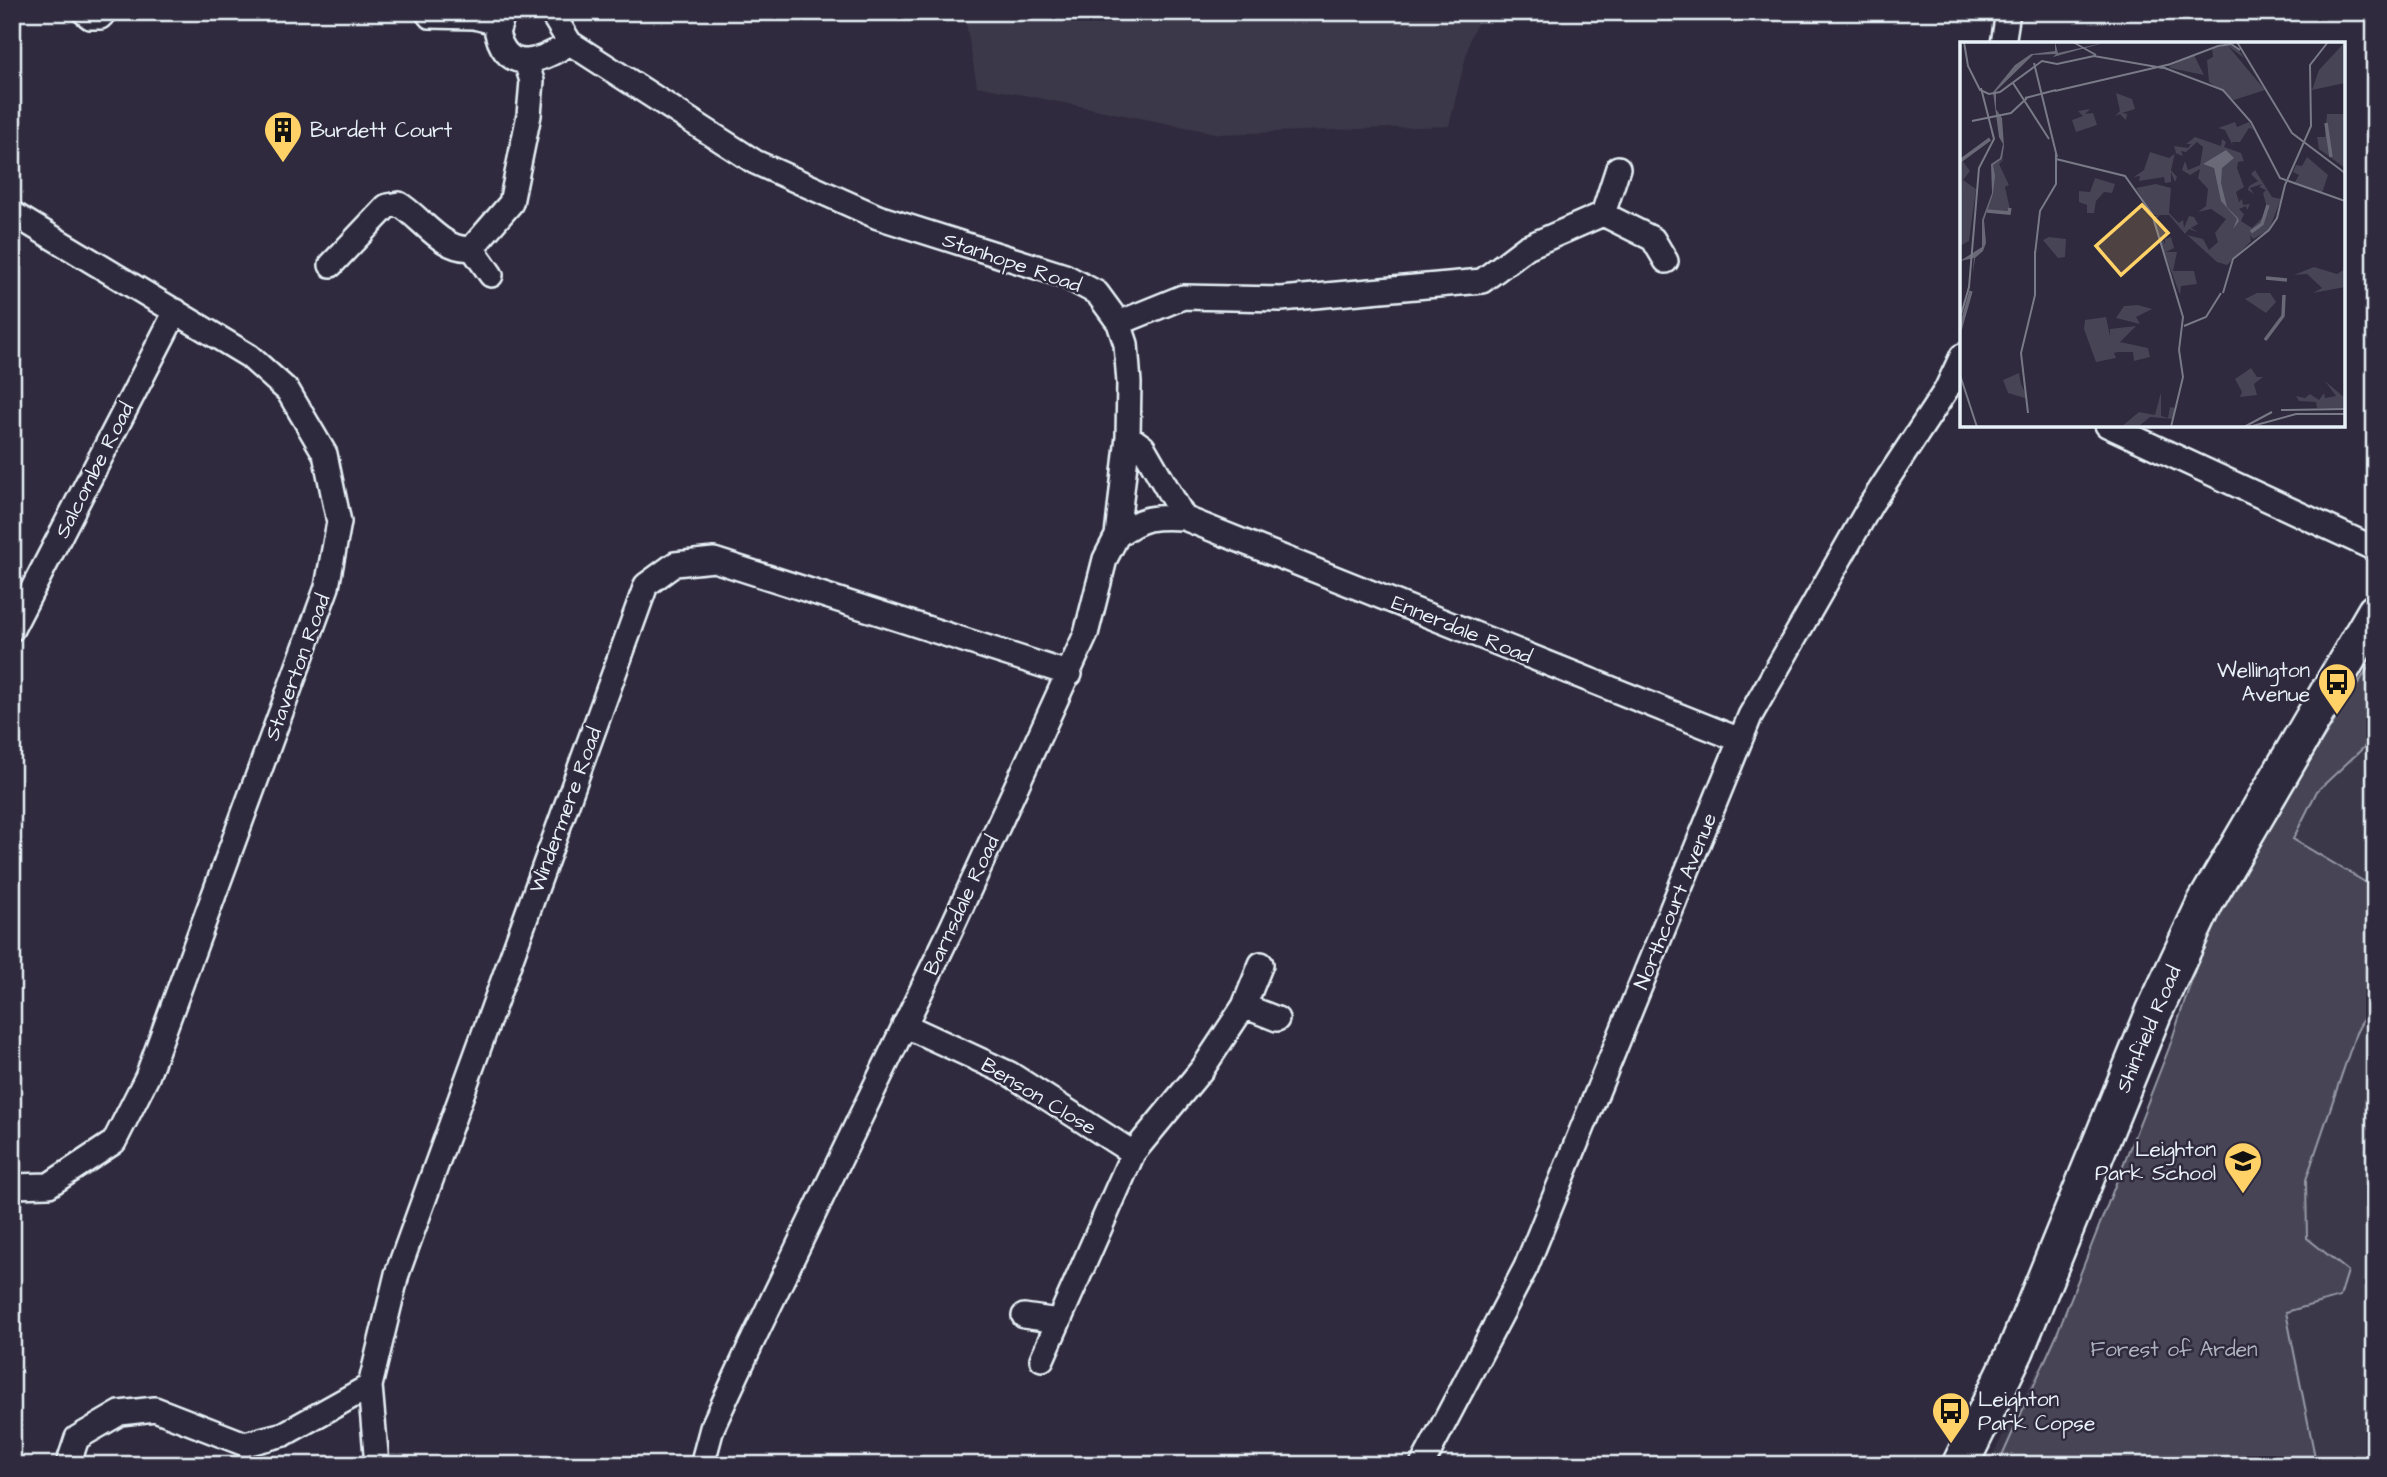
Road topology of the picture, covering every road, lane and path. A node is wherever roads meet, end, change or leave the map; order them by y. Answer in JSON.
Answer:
{"nodes":[{"id":1,"x":85,"y":12,"type":"edge"},
{"id":2,"x":104,"y":12,"type":"edge"},
{"id":3,"x":427,"y":12,"type":"edge"},
{"id":4,"x":551,"y":12,"type":"edge"},
{"id":5,"x":2008,"y":12,"type":"edge"},
{"id":6,"x":501,"y":18,"type":"edge"},
{"id":7,"x":2003,"y":42,"type":"edge"},
{"id":8,"x":570,"y":43,"type":"junction"},
{"id":9,"x":526,"y":62,"type":"junction"},
{"id":10,"x":1618,"y":168,"type":"dead end"},
{"id":11,"x":12,"y":213,"type":"edge"},
{"id":12,"x":1603,"y":214,"type":"junction"},
{"id":13,"x":472,"y":248,"type":"junction"},
{"id":14,"x":1666,"y":261,"type":"dead end"},
{"id":15,"x":331,"y":265,"type":"dead end"},
{"id":16,"x":491,"y":275,"type":"dead end"},
{"id":17,"x":176,"y":311,"type":"junction"},
{"id":18,"x":1119,"y":323,"type":"junction"},
{"id":19,"x":1960,"y":362,"type":"edge"},
{"id":20,"x":2111,"y":427,"type":"edge"},
{"id":21,"x":1128,"y":436,"type":"junction"},
{"id":22,"x":1184,"y":518,"type":"junction"},
{"id":23,"x":1117,"y":536,"type":"junction"},
{"id":24,"x":2375,"y":548,"type":"edge"},
{"id":25,"x":2375,"y":612,"type":"edge"},
{"id":26,"x":12,"y":629,"type":"edge"},
{"id":27,"x":1070,"y":674,"type":"junction"},
{"id":28,"x":1740,"y":740,"type":"junction"},
{"id":29,"x":1261,"y":964,"type":"dead end"},
{"id":30,"x":1244,"y":1006,"type":"junction"},
{"id":31,"x":1277,"y":1019,"type":"dead end"},
{"id":32,"x":904,"y":1025,"type":"junction"},
{"id":33,"x":1133,"y":1153,"type":"junction"},
{"id":34,"x":12,"y":1186,"type":"edge"},
{"id":35,"x":1024,"y":1316,"type":"dead end"},
{"id":36,"x":1058,"y":1321,"type":"junction"},
{"id":37,"x":1042,"y":1359,"type":"dead end"},
{"id":38,"x":370,"y":1386,"type":"junction"},
{"id":39,"x":68,"y":1465,"type":"edge"},
{"id":40,"x":377,"y":1465,"type":"edge"},
{"id":41,"x":702,"y":1465,"type":"edge"},
{"id":42,"x":1422,"y":1465,"type":"edge"},
{"id":43,"x":1960,"y":1465,"type":"edge"}],
"edges":[{"from":1,"to":2,"type":"street"},
{"from":3,"to":6,"type":"street"},
{"from":4,"to":8,"type":"street","name":"Stanhope Road"},
{"from":5,"to":7,"type":"street"},
{"from":6,"to":9,"type":"street"},
{"from":8,"to":9,"type":"street"},
{"from":8,"to":18,"type":"street","name":"Stanhope Road"},
{"from":9,"to":13,"type":"street"},
{"from":10,"to":12,"type":"street"},
{"from":11,"to":17,"type":"street","name":"Staverton Road"},
{"from":12,"to":14,"type":"street"},
{"from":12,"to":18,"type":"street"},
{"from":13,"to":15,"type":"street"},
{"from":13,"to":16,"type":"street"},
{"from":17,"to":26,"type":"street","name":"Salcombe Road"},
{"from":17,"to":34,"type":"street","name":"Staverton Road"},
{"from":18,"to":21,"type":"street","name":"Barnsdale Road"},
{"from":19,"to":28,"type":"street","name":"Northcourt Avenue"},
{"from":20,"to":24,"type":"street"},
{"from":21,"to":22,"type":"street"},
{"from":21,"to":23,"type":"street","name":"Barnsdale Road"},
{"from":22,"to":23,"type":"street","name":"Ennerdale Road"},
{"from":22,"to":28,"type":"street","name":"Ennerdale Road"},
{"from":23,"to":27,"type":"street","name":"Barnsdale Road"},
{"from":25,"to":43,"type":"main road","name":"Shinfield Road"},
{"from":27,"to":32,"type":"street","name":"Barnsdale Road"},
{"from":27,"to":38,"type":"street","name":"Windermere Road"},
{"from":28,"to":42,"type":"street","name":"Northcourt Avenue"},
{"from":29,"to":30,"type":"street"},
{"from":30,"to":31,"type":"street"},
{"from":30,"to":33,"type":"street"},
{"from":32,"to":33,"type":"street","name":"Benson Close"},
{"from":32,"to":41,"type":"street","name":"Barnsdale Road"},
{"from":33,"to":36,"type":"street"},
{"from":35,"to":36,"type":"street"},
{"from":36,"to":37,"type":"street"},
{"from":38,"to":39,"type":"street"},
{"from":38,"to":40,"type":"street","name":"Windermere Road"}]}
